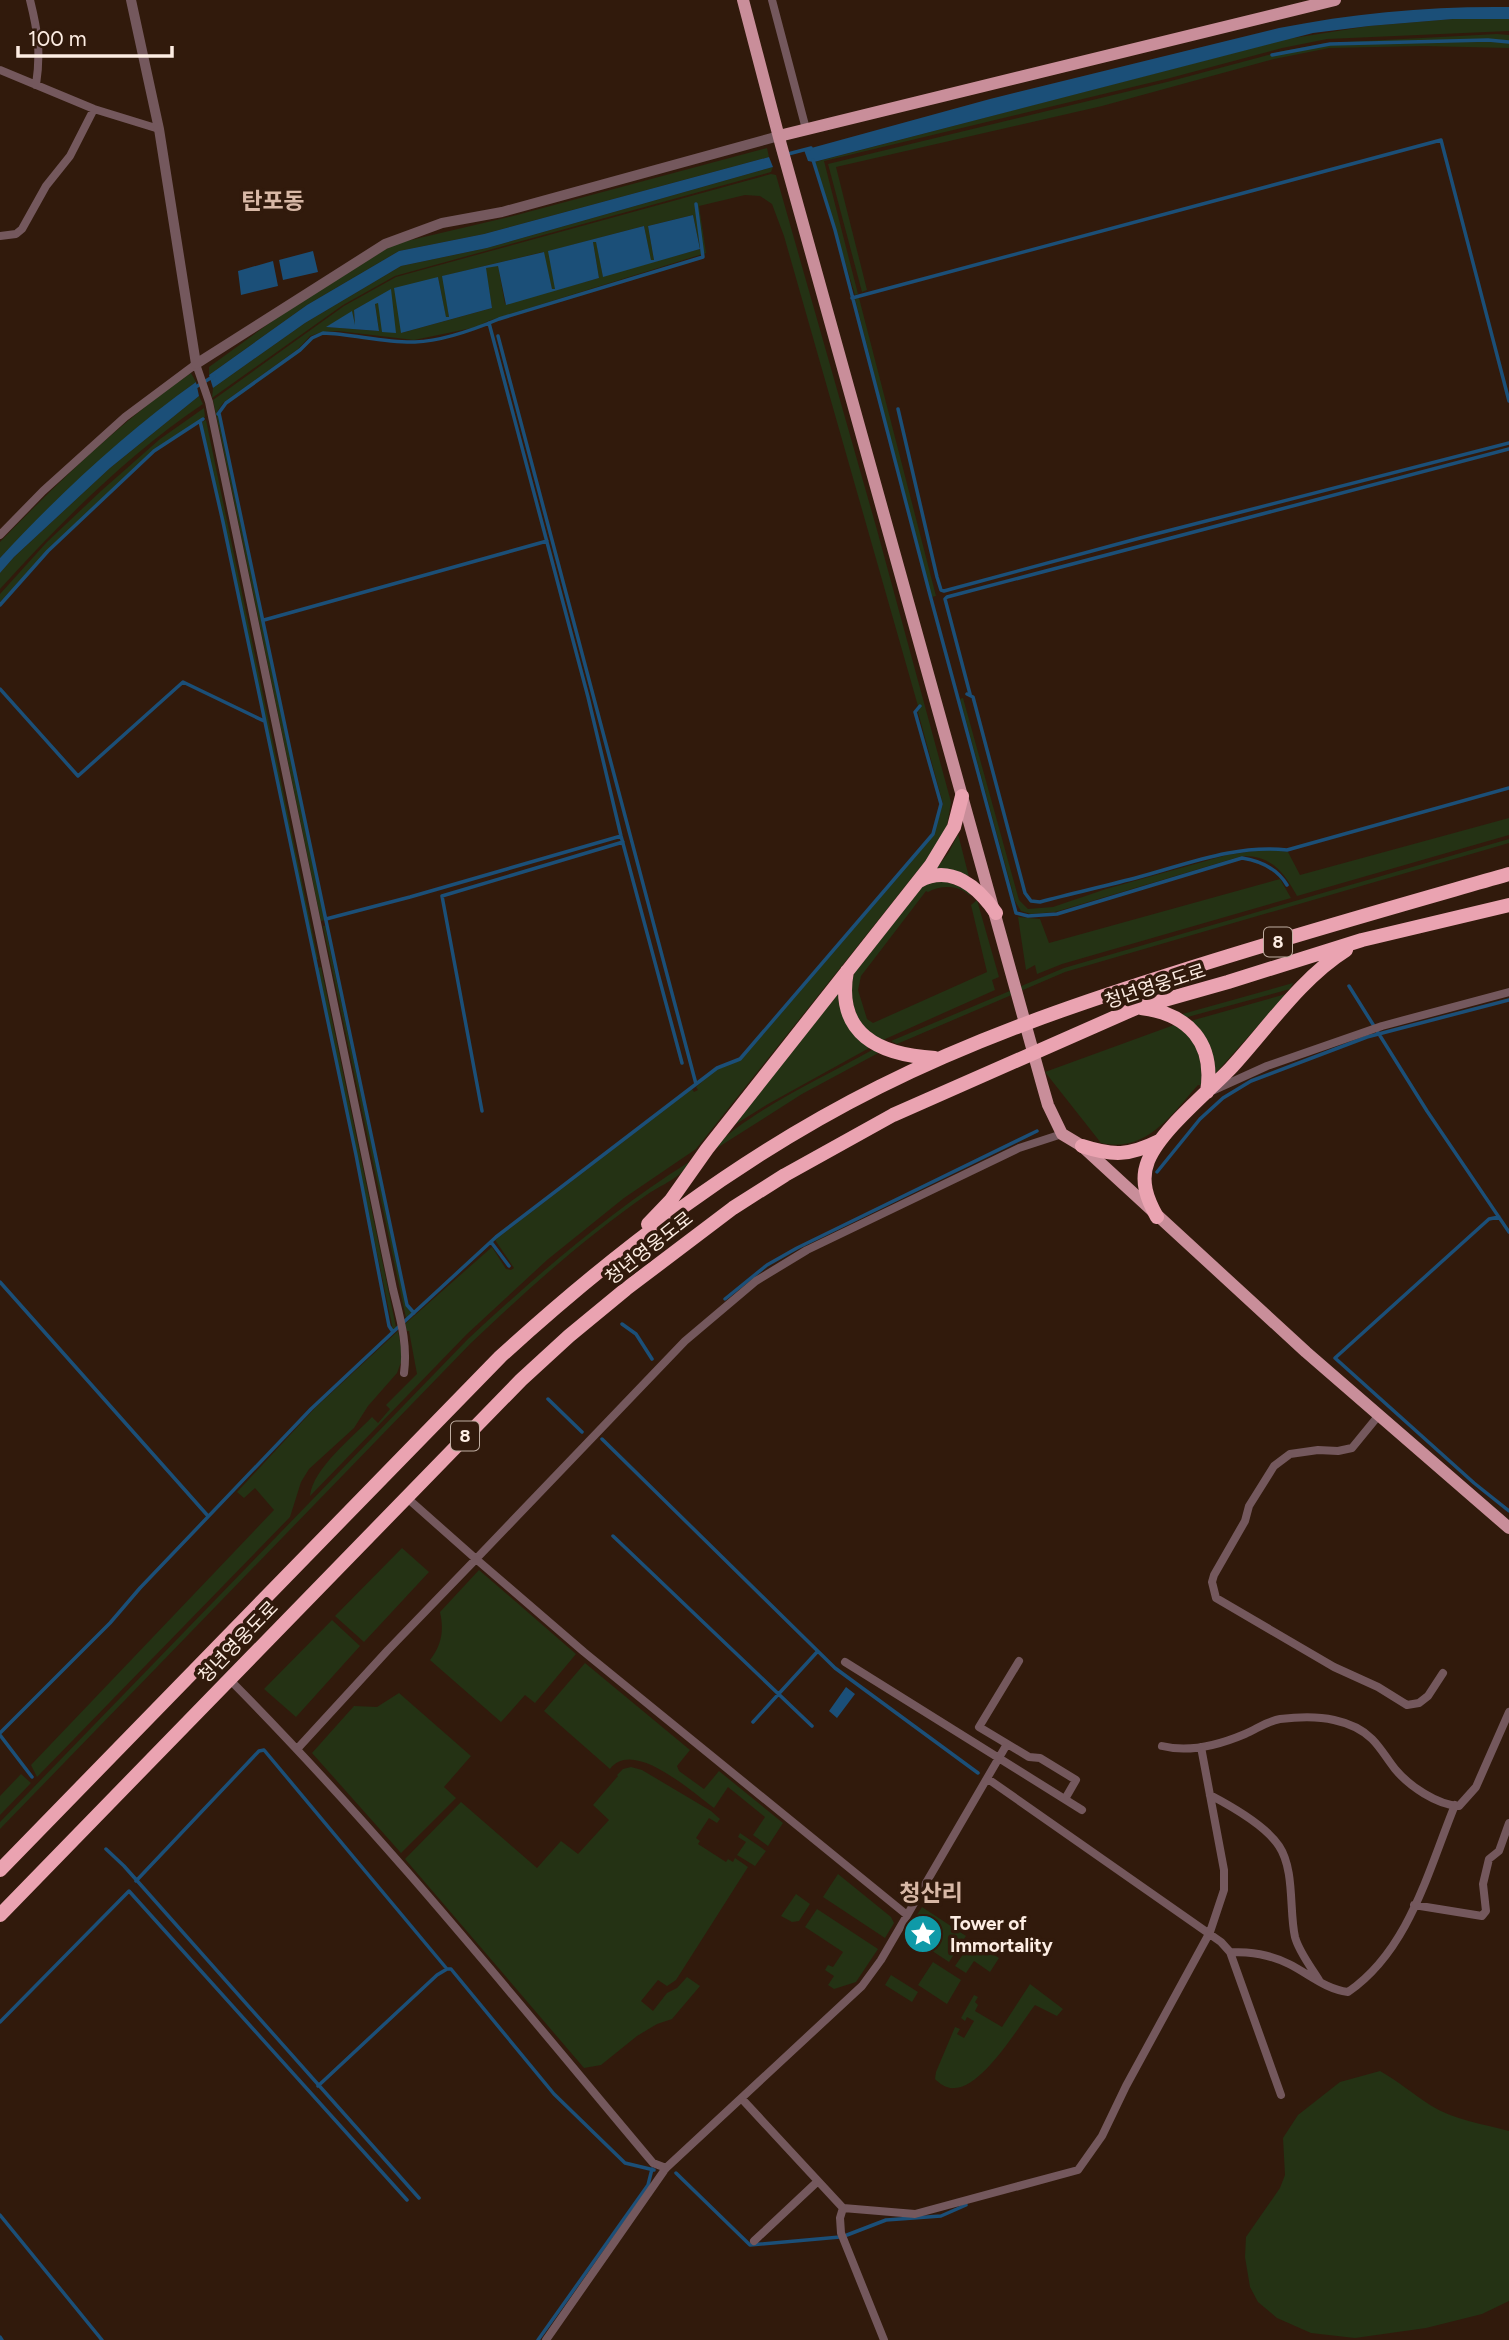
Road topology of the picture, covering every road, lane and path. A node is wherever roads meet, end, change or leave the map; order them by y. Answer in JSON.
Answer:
{"nodes":[{"id":1,"x":30,"y":0,"type":"edge"},
{"id":2,"x":131,"y":0,"type":"edge"},
{"id":3,"x":743,"y":0,"type":"edge"},
{"id":4,"x":772,"y":0,"type":"edge"},
{"id":5,"x":1335,"y":0,"type":"edge"},
{"id":6,"x":0,"y":70,"type":"edge"},
{"id":7,"x":36,"y":85,"type":"junction"},
{"id":8,"x":94,"y":109,"type":"junction"},
{"id":9,"x":159,"y":129,"type":"junction"},
{"id":10,"x":806,"y":129,"type":"junction"},
{"id":11,"x":780,"y":141,"type":"junction"},
{"id":12,"x":0,"y":236,"type":"edge"},
{"id":13,"x":196,"y":363,"type":"junction"},
{"id":14,"x":0,"y":535,"type":"edge"},
{"id":15,"x":962,"y":796,"type":"junction"},
{"id":16,"x":1509,"y":874,"type":"edge"},
{"id":17,"x":913,"y":885,"type":"junction"},
{"id":18,"x":1509,"y":905,"type":"edge"},
{"id":19,"x":996,"y":913,"type":"junction"},
{"id":20,"x":1362,"y":940,"type":"junction"},
{"id":21,"x":847,"y":970,"type":"junction"},
{"id":22,"x":1509,"y":992,"type":"edge"},
{"id":23,"x":1136,"y":1008,"type":"junction"},
{"id":24,"x":939,"y":1058,"type":"junction"},
{"id":25,"x":1207,"y":1093,"type":"junction"},
{"id":26,"x":1062,"y":1134,"type":"junction"},
{"id":27,"x":1160,"y":1140,"type":"junction"},
{"id":28,"x":1082,"y":1146,"type":"junction"},
{"id":29,"x":1157,"y":1217,"type":"junction"},
{"id":30,"x":607,"y":1264,"type":"junction"},
{"id":31,"x":404,"y":1373,"type":"dead end"},
{"id":32,"x":1379,"y":1415,"type":"junction"},
{"id":33,"x":406,"y":1497,"type":"junction"},
{"id":34,"x":1509,"y":1528,"type":"edge"},
{"id":35,"x":476,"y":1559,"type":"junction"},
{"id":36,"x":1019,"y":1661,"type":"dead end"},
{"id":37,"x":845,"y":1662,"type":"dead end"},
{"id":38,"x":1443,"y":1673,"type":"dead end"},
{"id":39,"x":229,"y":1679,"type":"junction"},
{"id":40,"x":1509,"y":1712,"type":"edge"},
{"id":41,"x":1007,"y":1744,"type":"junction"},
{"id":42,"x":1161,"y":1746,"type":"dead end"},
{"id":43,"x":1200,"y":1747,"type":"junction"},
{"id":44,"x":298,"y":1748,"type":"junction"},
{"id":45,"x":998,"y":1759,"type":"junction"},
{"id":46,"x":988,"y":1779,"type":"junction"},
{"id":47,"x":1210,"y":1794,"type":"junction"},
{"id":48,"x":1065,"y":1799,"type":"junction"},
{"id":49,"x":1455,"y":1805,"type":"junction"},
{"id":50,"x":1082,"y":1810,"type":"dead end"},
{"id":51,"x":1509,"y":1823,"type":"edge"},
{"id":52,"x":0,"y":1870,"type":"edge"},
{"id":53,"x":1414,"y":1905,"type":"junction"},
{"id":54,"x":0,"y":1915,"type":"edge"},
{"id":55,"x":907,"y":1915,"type":"junction"},
{"id":56,"x":1210,"y":1932,"type":"junction"},
{"id":57,"x":1230,"y":1952,"type":"junction"},
{"id":58,"x":1320,"y":1983,"type":"junction"},
{"id":59,"x":1281,"y":2095,"type":"dead end"},
{"id":60,"x":742,"y":2099,"type":"junction"},
{"id":61,"x":666,"y":2168,"type":"junction"},
{"id":62,"x":818,"y":2181,"type":"junction"},
{"id":63,"x":843,"y":2207,"type":"junction"},
{"id":64,"x":754,"y":2241,"type":"dead end"},
{"id":65,"x":546,"y":2340,"type":"edge"},
{"id":66,"x":884,"y":2340,"type":"edge"}],
"edges":[{"from":1,"to":7,"type":"street"},
{"from":2,"to":9,"type":"street"},
{"from":3,"to":11,"type":"main road"},
{"from":4,"to":10,"type":"street"},
{"from":5,"to":10,"type":"main road"},
{"from":6,"to":7,"type":"street"},
{"from":7,"to":8,"type":"street"},
{"from":8,"to":9,"type":"street"},
{"from":8,"to":12,"type":"street"},
{"from":9,"to":13,"type":"street"},
{"from":10,"to":11,"type":"main road"},
{"from":11,"to":13,"type":"street"},
{"from":11,"to":15,"type":"main road"},
{"from":13,"to":14,"type":"street"},
{"from":13,"to":31,"type":"street"},
{"from":15,"to":17,"type":"highway"},
{"from":15,"to":19,"type":"main road"},
{"from":16,"to":24,"type":"highway","name":"청년영웅도로","number":"8"},
{"from":17,"to":19,"type":"highway"},
{"from":17,"to":21,"type":"highway"},
{"from":18,"to":20,"type":"highway","name":"청년영웅도로","number":"8"},
{"from":19,"to":26,"type":"main road"},
{"from":20,"to":23,"type":"highway","name":"청년영웅도로","number":"8"},
{"from":20,"to":25,"type":"highway"},
{"from":21,"to":24,"type":"highway"},
{"from":21,"to":30,"type":"highway"},
{"from":22,"to":25,"type":"street"},
{"from":23,"to":25,"type":"highway"},
{"from":23,"to":33,"type":"highway","name":"청년영웅도로","number":"8"},
{"from":24,"to":30,"type":"highway","name":"청년영웅도로","number":"8"},
{"from":25,"to":27,"type":"highway"},
{"from":26,"to":28,"type":"main road"},
{"from":26,"to":35,"type":"street"},
{"from":27,"to":28,"type":"highway"},
{"from":27,"to":29,"type":"highway"},
{"from":28,"to":29,"type":"main road"},
{"from":29,"to":32,"type":"main road"},
{"from":30,"to":52,"type":"highway","name":"청년영웅도로","number":"8"},
{"from":32,"to":34,"type":"main road"},
{"from":32,"to":38,"type":"street"},
{"from":33,"to":35,"type":"street"},
{"from":33,"to":39,"type":"highway","name":"청년영웅도로","number":"8"},
{"from":35,"to":44,"type":"street"},
{"from":35,"to":55,"type":"street"},
{"from":36,"to":41,"type":"street"},
{"from":37,"to":45,"type":"street"},
{"from":39,"to":44,"type":"street"},
{"from":39,"to":54,"type":"highway","name":"청년영웅도로","number":"8"},
{"from":40,"to":49,"type":"street"},
{"from":41,"to":45,"type":"street"},
{"from":41,"to":48,"type":"street"},
{"from":42,"to":43,"type":"street"},
{"from":43,"to":47,"type":"street"},
{"from":43,"to":49,"type":"street"},
{"from":44,"to":61,"type":"street"},
{"from":45,"to":46,"type":"street"},
{"from":45,"to":48,"type":"street"},
{"from":46,"to":55,"type":"street"},
{"from":46,"to":56,"type":"street"},
{"from":47,"to":56,"type":"street"},
{"from":47,"to":58,"type":"street"},
{"from":48,"to":50,"type":"street"},
{"from":49,"to":53,"type":"street"},
{"from":51,"to":53,"type":"street"},
{"from":53,"to":58,"type":"street"},
{"from":55,"to":60,"type":"street"},
{"from":56,"to":57,"type":"street"},
{"from":56,"to":63,"type":"street"},
{"from":57,"to":58,"type":"street"},
{"from":57,"to":59,"type":"street"},
{"from":60,"to":61,"type":"street"},
{"from":60,"to":62,"type":"street"},
{"from":61,"to":65,"type":"street"},
{"from":62,"to":63,"type":"street"},
{"from":62,"to":64,"type":"street"},
{"from":63,"to":66,"type":"street"}]}
